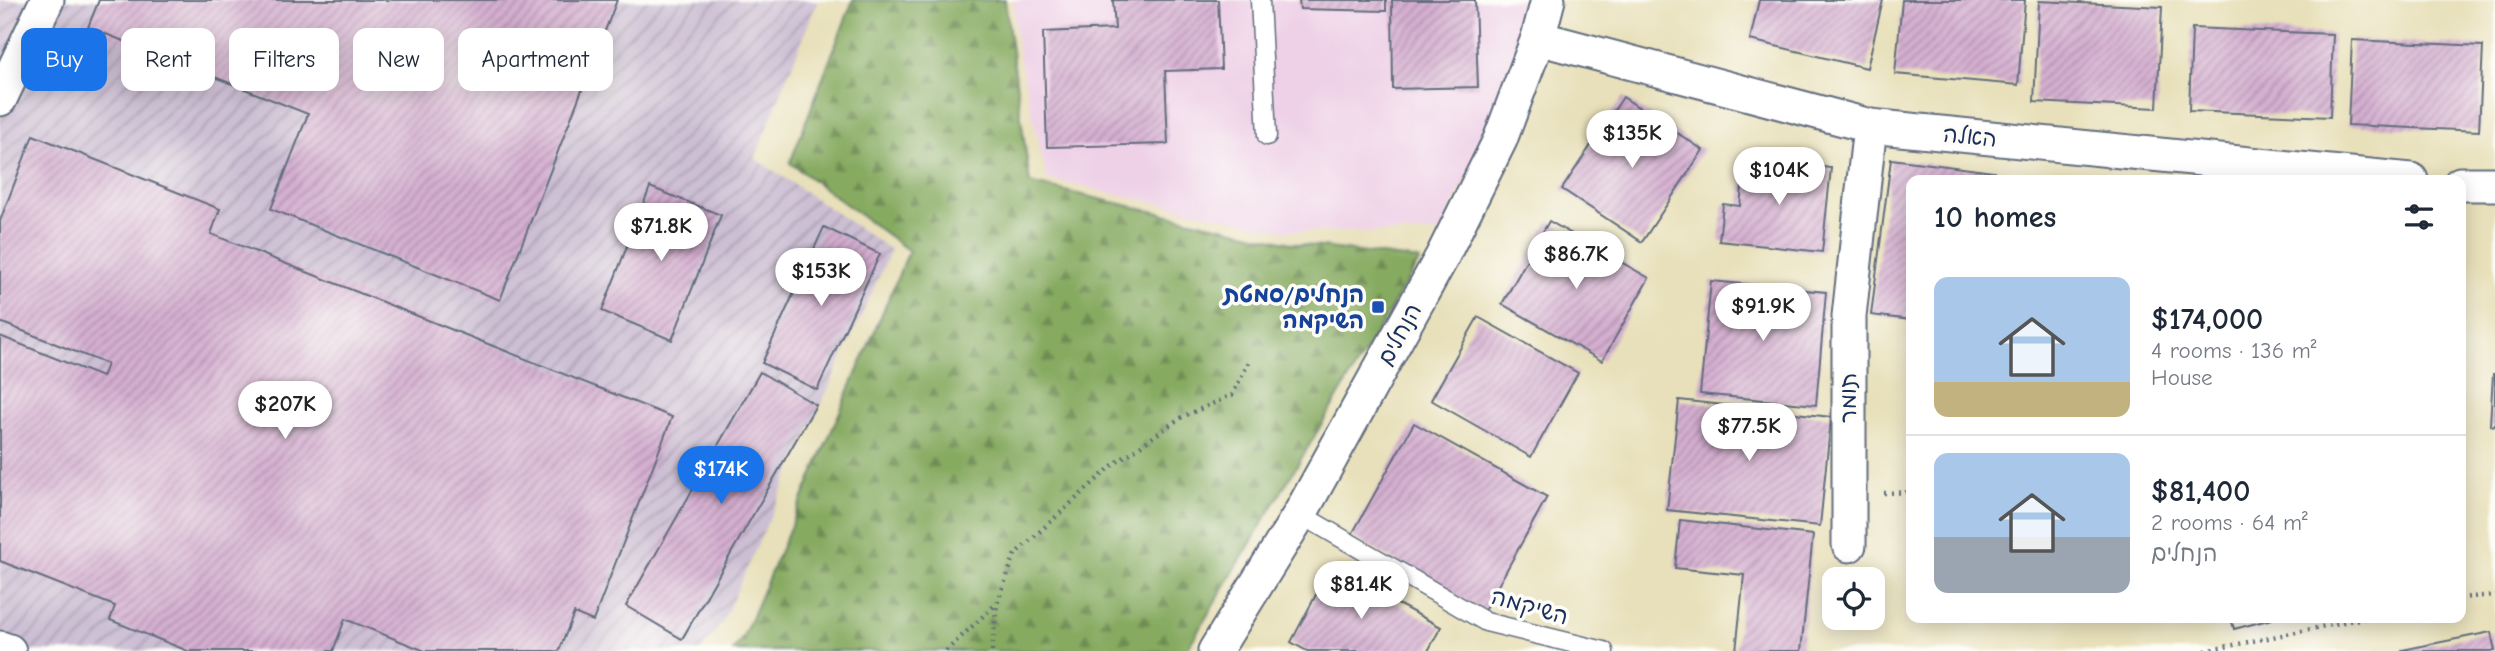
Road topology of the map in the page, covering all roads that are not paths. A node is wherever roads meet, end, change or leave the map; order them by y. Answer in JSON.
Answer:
{"nodes":[{"id":1,"x":47,"y":0,"type":"edge"},
{"id":2,"x":1260,"y":0,"type":"edge"},
{"id":3,"x":1548,"y":0,"type":"edge"},
{"id":4,"x":1538,"y":38,"type":"junction"},
{"id":5,"x":0,"y":99,"type":"edge"},
{"id":6,"x":1870,"y":126,"type":"junction"},
{"id":7,"x":1267,"y":136,"type":"dead end"},
{"id":8,"x":2361,"y":175,"type":"edge"},
{"id":9,"x":2466,"y":184,"type":"edge"},
{"id":10,"x":2495,"y":184,"type":"edge"},
{"id":11,"x":1300,"y":514,"type":"junction"},
{"id":12,"x":1849,"y":545,"type":"dead end"},
{"id":13,"x":0,"y":648,"type":"edge"},
{"id":14,"x":9,"y":651,"type":"edge"},
{"id":15,"x":1215,"y":651,"type":"edge"},
{"id":16,"x":1604,"y":651,"type":"edge"}],
"edges":[{"from":1,"to":5,"type":"street"},
{"from":2,"to":7,"type":"lane"},
{"from":3,"to":4,"type":"street","name":"הנחלים"},
{"from":4,"to":6,"type":"street","name":"האלה"},
{"from":4,"to":11,"type":"street","name":"הנחלים"},
{"from":6,"to":8,"type":"street","name":"האלה"},
{"from":6,"to":12,"type":"street","name":"תומר"},
{"from":9,"to":10,"type":"street"},
{"from":11,"to":15,"type":"street","name":"הנחלים"},
{"from":11,"to":16,"type":"lane","name":"השיקמה"},
{"from":13,"to":14,"type":"street"}]}
